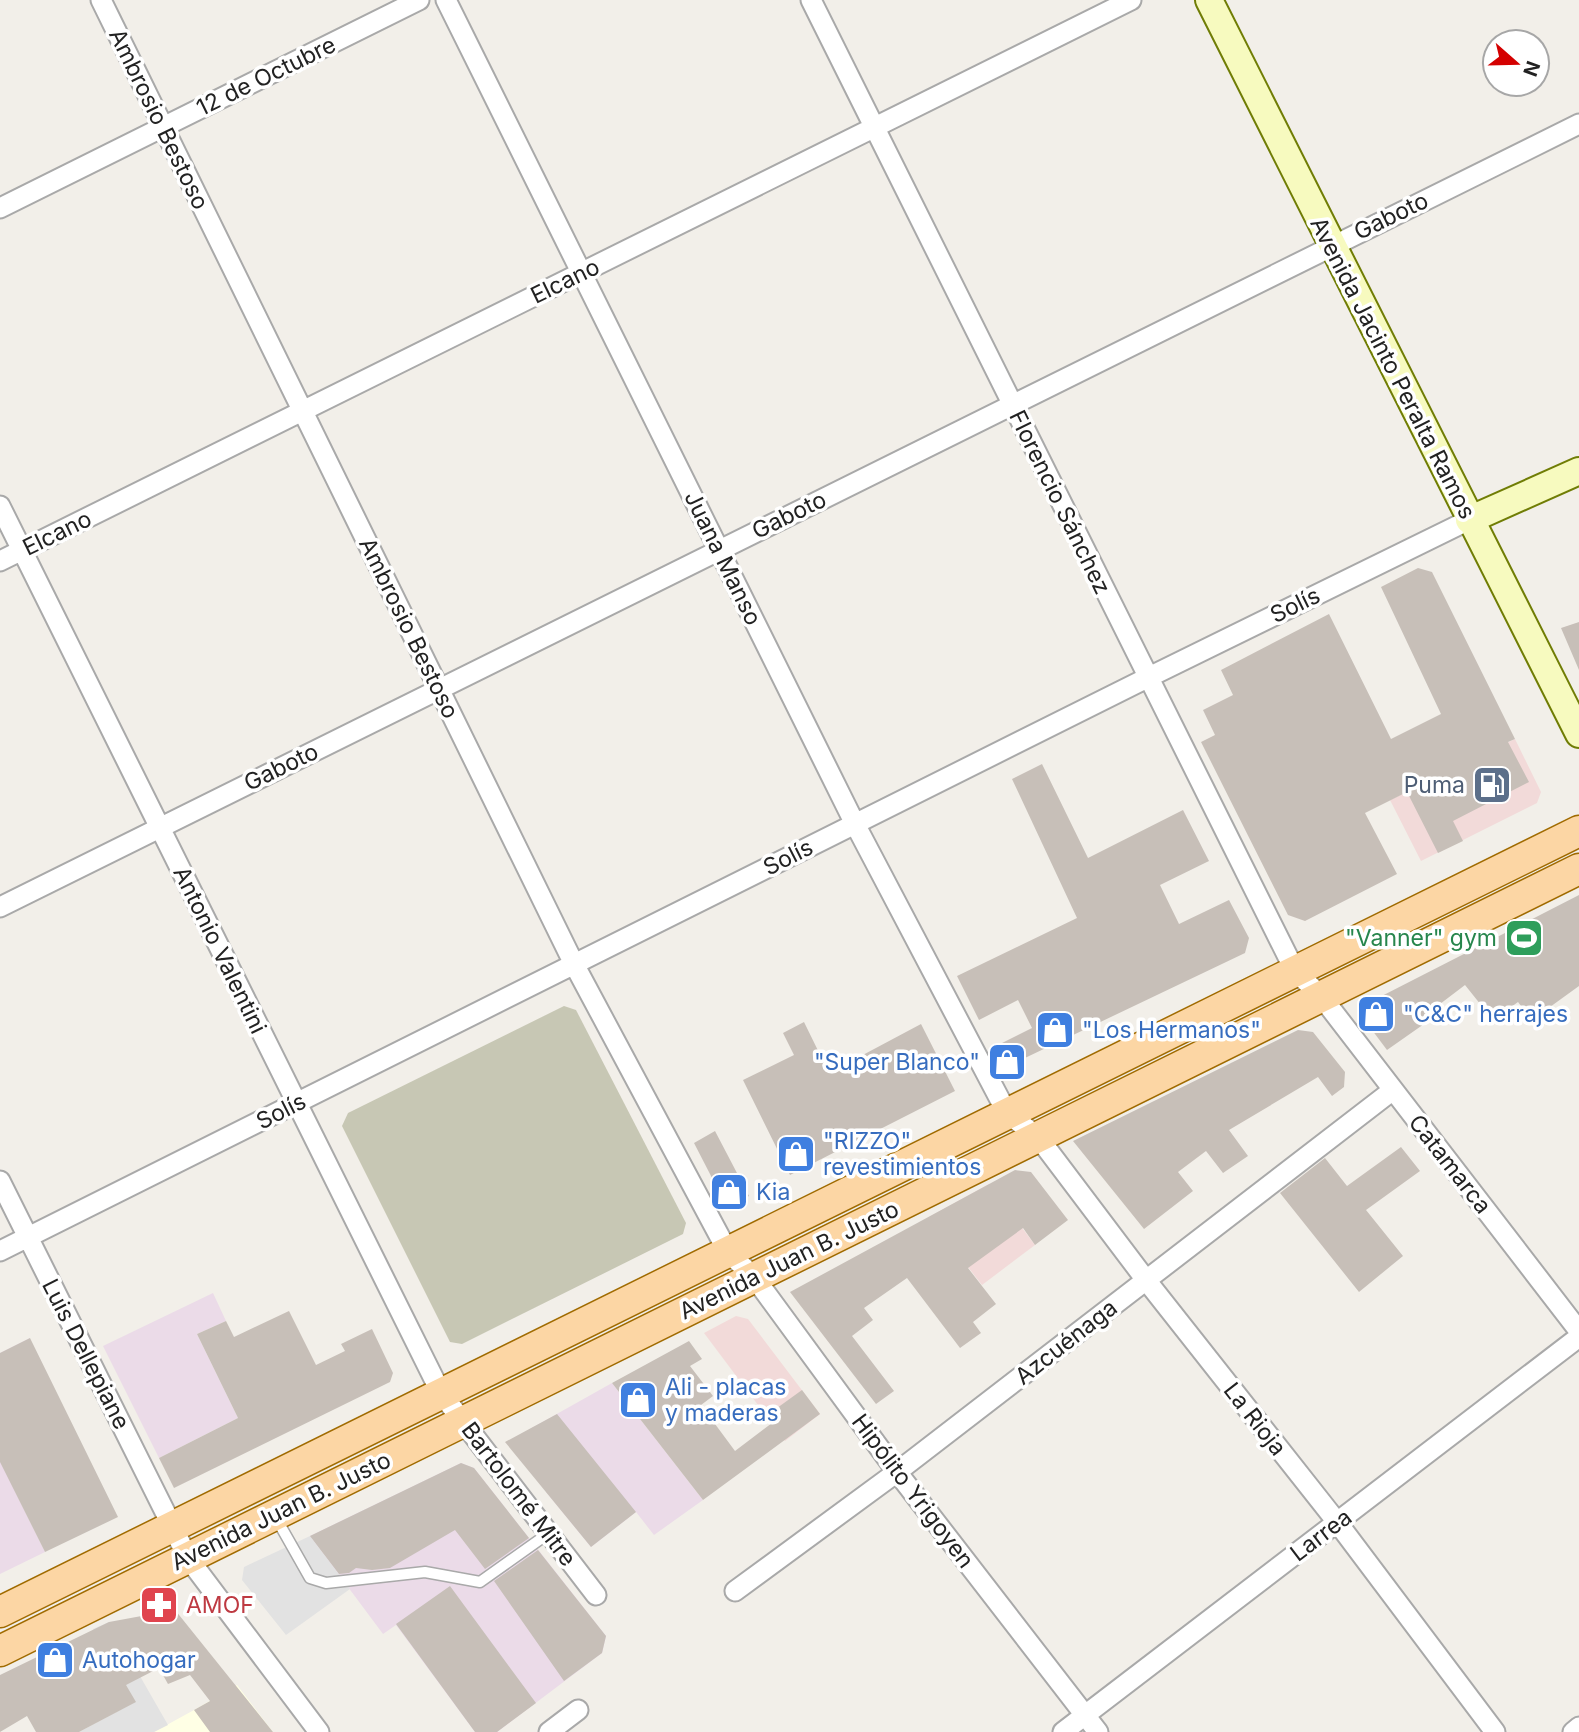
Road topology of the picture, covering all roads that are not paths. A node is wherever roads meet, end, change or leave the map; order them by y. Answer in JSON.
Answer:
{"nodes":[{"id":1,"x":101,"y":0,"type":"edge"},
{"id":2,"x":419,"y":0,"type":"edge"},
{"id":3,"x":446,"y":0,"type":"edge"},
{"id":4,"x":811,"y":0,"type":"edge"},
{"id":5,"x":1131,"y":0,"type":"edge"},
{"id":6,"x":1209,"y":0,"type":"edge"},
{"id":7,"x":1579,"y":124,"type":"edge"},
{"id":8,"x":163,"y":127,"type":"junction"},
{"id":9,"x":874,"y":127,"type":"junction"},
{"id":10,"x":0,"y":208,"type":"edge"},
{"id":11,"x":1332,"y":246,"type":"junction"},
{"id":12,"x":582,"y":273,"type":"junction"},
{"id":13,"x":1012,"y":405,"type":"junction"},
{"id":14,"x":303,"y":411,"type":"junction"},
{"id":15,"x":1579,"y":471,"type":"edge"},
{"id":16,"x":0,"y":506,"type":"edge"},
{"id":17,"x":1469,"y":520,"type":"junction"},
{"id":18,"x":22,"y":550,"type":"junction"},
{"id":19,"x":719,"y":550,"type":"junction"},
{"id":20,"x":0,"y":561,"type":"edge"},
{"id":21,"x":1147,"y":678,"type":"junction"},
{"id":22,"x":439,"y":689,"type":"junction"},
{"id":23,"x":1579,"y":734,"type":"edge"},
{"id":24,"x":855,"y":824,"type":"junction"},
{"id":25,"x":159,"y":828,"type":"junction"},
{"id":26,"x":1579,"y":831,"type":"edge"},
{"id":27,"x":1579,"y":869,"type":"edge"},
{"id":28,"x":0,"y":907,"type":"edge"},
{"id":29,"x":574,"y":964,"type":"junction"},
{"id":30,"x":1295,"y":971,"type":"junction"},
{"id":31,"x":1321,"y":996,"type":"junction"},
{"id":32,"x":1393,"y":1090,"type":"junction"},
{"id":33,"x":296,"y":1103,"type":"junction"},
{"id":34,"x":1007,"y":1113,"type":"junction"},
{"id":35,"x":1038,"y":1137,"type":"junction"},
{"id":36,"x":0,"y":1181,"type":"edge"},
{"id":37,"x":28,"y":1237,"type":"junction"},
{"id":38,"x":0,"y":1251,"type":"edge"},
{"id":39,"x":728,"y":1252,"type":"junction"},
{"id":40,"x":754,"y":1278,"type":"junction"},
{"id":41,"x":1146,"y":1280,"type":"junction"},
{"id":42,"x":1579,"y":1331,"type":"edge"},
{"id":43,"x":1579,"y":1337,"type":"edge"},
{"id":44,"x":441,"y":1393,"type":"junction"},
{"id":45,"x":464,"y":1421,"type":"junction"},
{"id":46,"x":897,"y":1472,"type":"junction"},
{"id":47,"x":274,"y":1515,"type":"junction"},
{"id":48,"x":1337,"y":1522,"type":"junction"},
{"id":49,"x":172,"y":1527,"type":"junction"},
{"id":50,"x":549,"y":1533,"type":"junction"},
{"id":51,"x":188,"y":1558,"type":"junction"},
{"id":52,"x":735,"y":1591,"type":"dead end"},
{"id":53,"x":596,"y":1595,"type":"dead end"},
{"id":54,"x":0,"y":1612,"type":"edge"},
{"id":55,"x":0,"y":1651,"type":"edge"},
{"id":56,"x":578,"y":1710,"type":"dead end"},
{"id":57,"x":1085,"y":1715,"type":"junction"},
{"id":58,"x":1579,"y":1727,"type":"edge"},
{"id":59,"x":319,"y":1732,"type":"edge"},
{"id":60,"x":549,"y":1732,"type":"edge"},
{"id":61,"x":1063,"y":1732,"type":"edge"},
{"id":62,"x":1098,"y":1732,"type":"edge"},
{"id":63,"x":1496,"y":1732,"type":"edge"},
{"id":64,"x":1573,"y":1732,"type":"edge"}],
"edges":[{"from":1,"to":8,"type":"street","name":"Ambrosio Bestoso"},
{"from":2,"to":8,"type":"street","name":"12 de Octubre"},
{"from":3,"to":12,"type":"street","name":"Juana Manso"},
{"from":4,"to":9,"type":"street","name":"Florencio Sánchez"},
{"from":5,"to":9,"type":"street","name":"Elcano"},
{"from":6,"to":11,"type":"main road","name":"Avenida Jacinto Peralta Ramos"},
{"from":7,"to":11,"type":"street","name":"Gaboto"},
{"from":8,"to":10,"type":"street","name":"12 de Octubre"},
{"from":8,"to":14,"type":"street","name":"Ambrosio Bestoso"},
{"from":9,"to":12,"type":"street","name":"Elcano"},
{"from":9,"to":13,"type":"street","name":"Florencio Sánchez"},
{"from":11,"to":13,"type":"street","name":"Gaboto"},
{"from":11,"to":17,"type":"main road","name":"Avenida Jacinto Peralta Ramos"},
{"from":12,"to":14,"type":"street","name":"Elcano"},
{"from":12,"to":19,"type":"street","name":"Juana Manso"},
{"from":13,"to":19,"type":"street","name":"Gaboto"},
{"from":13,"to":21,"type":"street","name":"Florencio Sánchez"},
{"from":14,"to":18,"type":"street","name":"Elcano"},
{"from":14,"to":22,"type":"street","name":"Ambrosio Bestoso"},
{"from":15,"to":17,"type":"main road","name":"Solís"},
{"from":16,"to":18,"type":"street","name":"Antonio Valentini"},
{"from":17,"to":21,"type":"street","name":"Solís"},
{"from":17,"to":23,"type":"main road","name":"Avenida Jacinto Peralta Ramos"},
{"from":18,"to":20,"type":"street","name":"Elcano"},
{"from":18,"to":25,"type":"street","name":"Antonio Valentini"},
{"from":19,"to":22,"type":"street","name":"Gaboto"},
{"from":19,"to":24,"type":"street","name":"Juana Manso"},
{"from":21,"to":24,"type":"street","name":"Solís"},
{"from":21,"to":30,"type":"street","name":"Florencio Sánchez"},
{"from":22,"to":25,"type":"street","name":"Gaboto"},
{"from":22,"to":29,"type":"street","name":"Ambrosio Bestoso"},
{"from":24,"to":29,"type":"street","name":"Solís"},
{"from":24,"to":34,"type":"street","name":"Juana Manso"},
{"from":25,"to":28,"type":"street","name":"Gaboto"},
{"from":25,"to":33,"type":"street","name":"Antonio Valentini"},
{"from":26,"to":30,"type":"main road","name":"Avenida Juan B. Justo"},
{"from":27,"to":31,"type":"main road","name":"Avenida Juan B. Justo"},
{"from":29,"to":33,"type":"street","name":"Solís"},
{"from":29,"to":39,"type":"street","name":"Ambrosio Bestoso"},
{"from":30,"to":31,"type":"street","name":"Florencio Sánchez"},
{"from":30,"to":34,"type":"main road","name":"Avenida Juan B. Justo"},
{"from":31,"to":32,"type":"street","name":"Catamarca"},
{"from":31,"to":35,"type":"main road","name":"Avenida Juan B. Justo"},
{"from":32,"to":41,"type":"street","name":"Azcuénaga"},
{"from":32,"to":42,"type":"street","name":"Catamarca"},
{"from":33,"to":37,"type":"street","name":"Solís"},
{"from":33,"to":44,"type":"street","name":"Antonio Valentini"},
{"from":34,"to":35,"type":"street","name":"La Rioja"},
{"from":34,"to":39,"type":"main road","name":"Avenida Juan B. Justo"},
{"from":35,"to":40,"type":"main road","name":"Avenida Juan B. Justo"},
{"from":35,"to":41,"type":"street","name":"La Rioja"},
{"from":36,"to":37,"type":"street","name":"Luis Dellepiane"},
{"from":37,"to":38,"type":"street","name":"Solís"},
{"from":37,"to":49,"type":"street","name":"Luis Dellepiane"},
{"from":39,"to":40,"type":"street","name":"Hipólito Yrigoyen"},
{"from":39,"to":44,"type":"main road","name":"Avenida Juan B. Justo"},
{"from":40,"to":45,"type":"main road","name":"Avenida Juan B. Justo"},
{"from":40,"to":46,"type":"street","name":"Hipólito Yrigoyen"},
{"from":41,"to":46,"type":"street","name":"Azcuénaga"},
{"from":41,"to":48,"type":"street","name":"La Rioja"},
{"from":43,"to":48,"type":"street","name":"Larrea"},
{"from":44,"to":45,"type":"street","name":"Bartolomé Mitre"},
{"from":44,"to":49,"type":"main road","name":"Avenida Juan B. Justo"},
{"from":45,"to":47,"type":"main road","name":"Avenida Juan B. Justo"},
{"from":45,"to":50,"type":"street","name":"Bartolomé Mitre"},
{"from":46,"to":52,"type":"street","name":"Azcuénaga"},
{"from":46,"to":57,"type":"street","name":"Hipólito Yrigoyen"},
{"from":47,"to":50,"type":"lane"},
{"from":47,"to":51,"type":"main road","name":"Avenida Juan B. Justo"},
{"from":48,"to":57,"type":"street","name":"Larrea"},
{"from":48,"to":63,"type":"street","name":"La Rioja"},
{"from":49,"to":51,"type":"street","name":"Luis Dellepiane"},
{"from":49,"to":54,"type":"main road","name":"Avenida Juan B. Justo"},
{"from":50,"to":53,"type":"street","name":"Bartolomé Mitre"},
{"from":51,"to":55,"type":"main road","name":"Avenida Juan B. Justo"},
{"from":51,"to":59,"type":"street","name":"Luis Dellepiane"},
{"from":56,"to":60,"type":"street"},
{"from":57,"to":61,"type":"street","name":"Larrea"},
{"from":57,"to":62,"type":"street","name":"Hipólito Yrigoyen"},
{"from":58,"to":64,"type":"street"}]}
